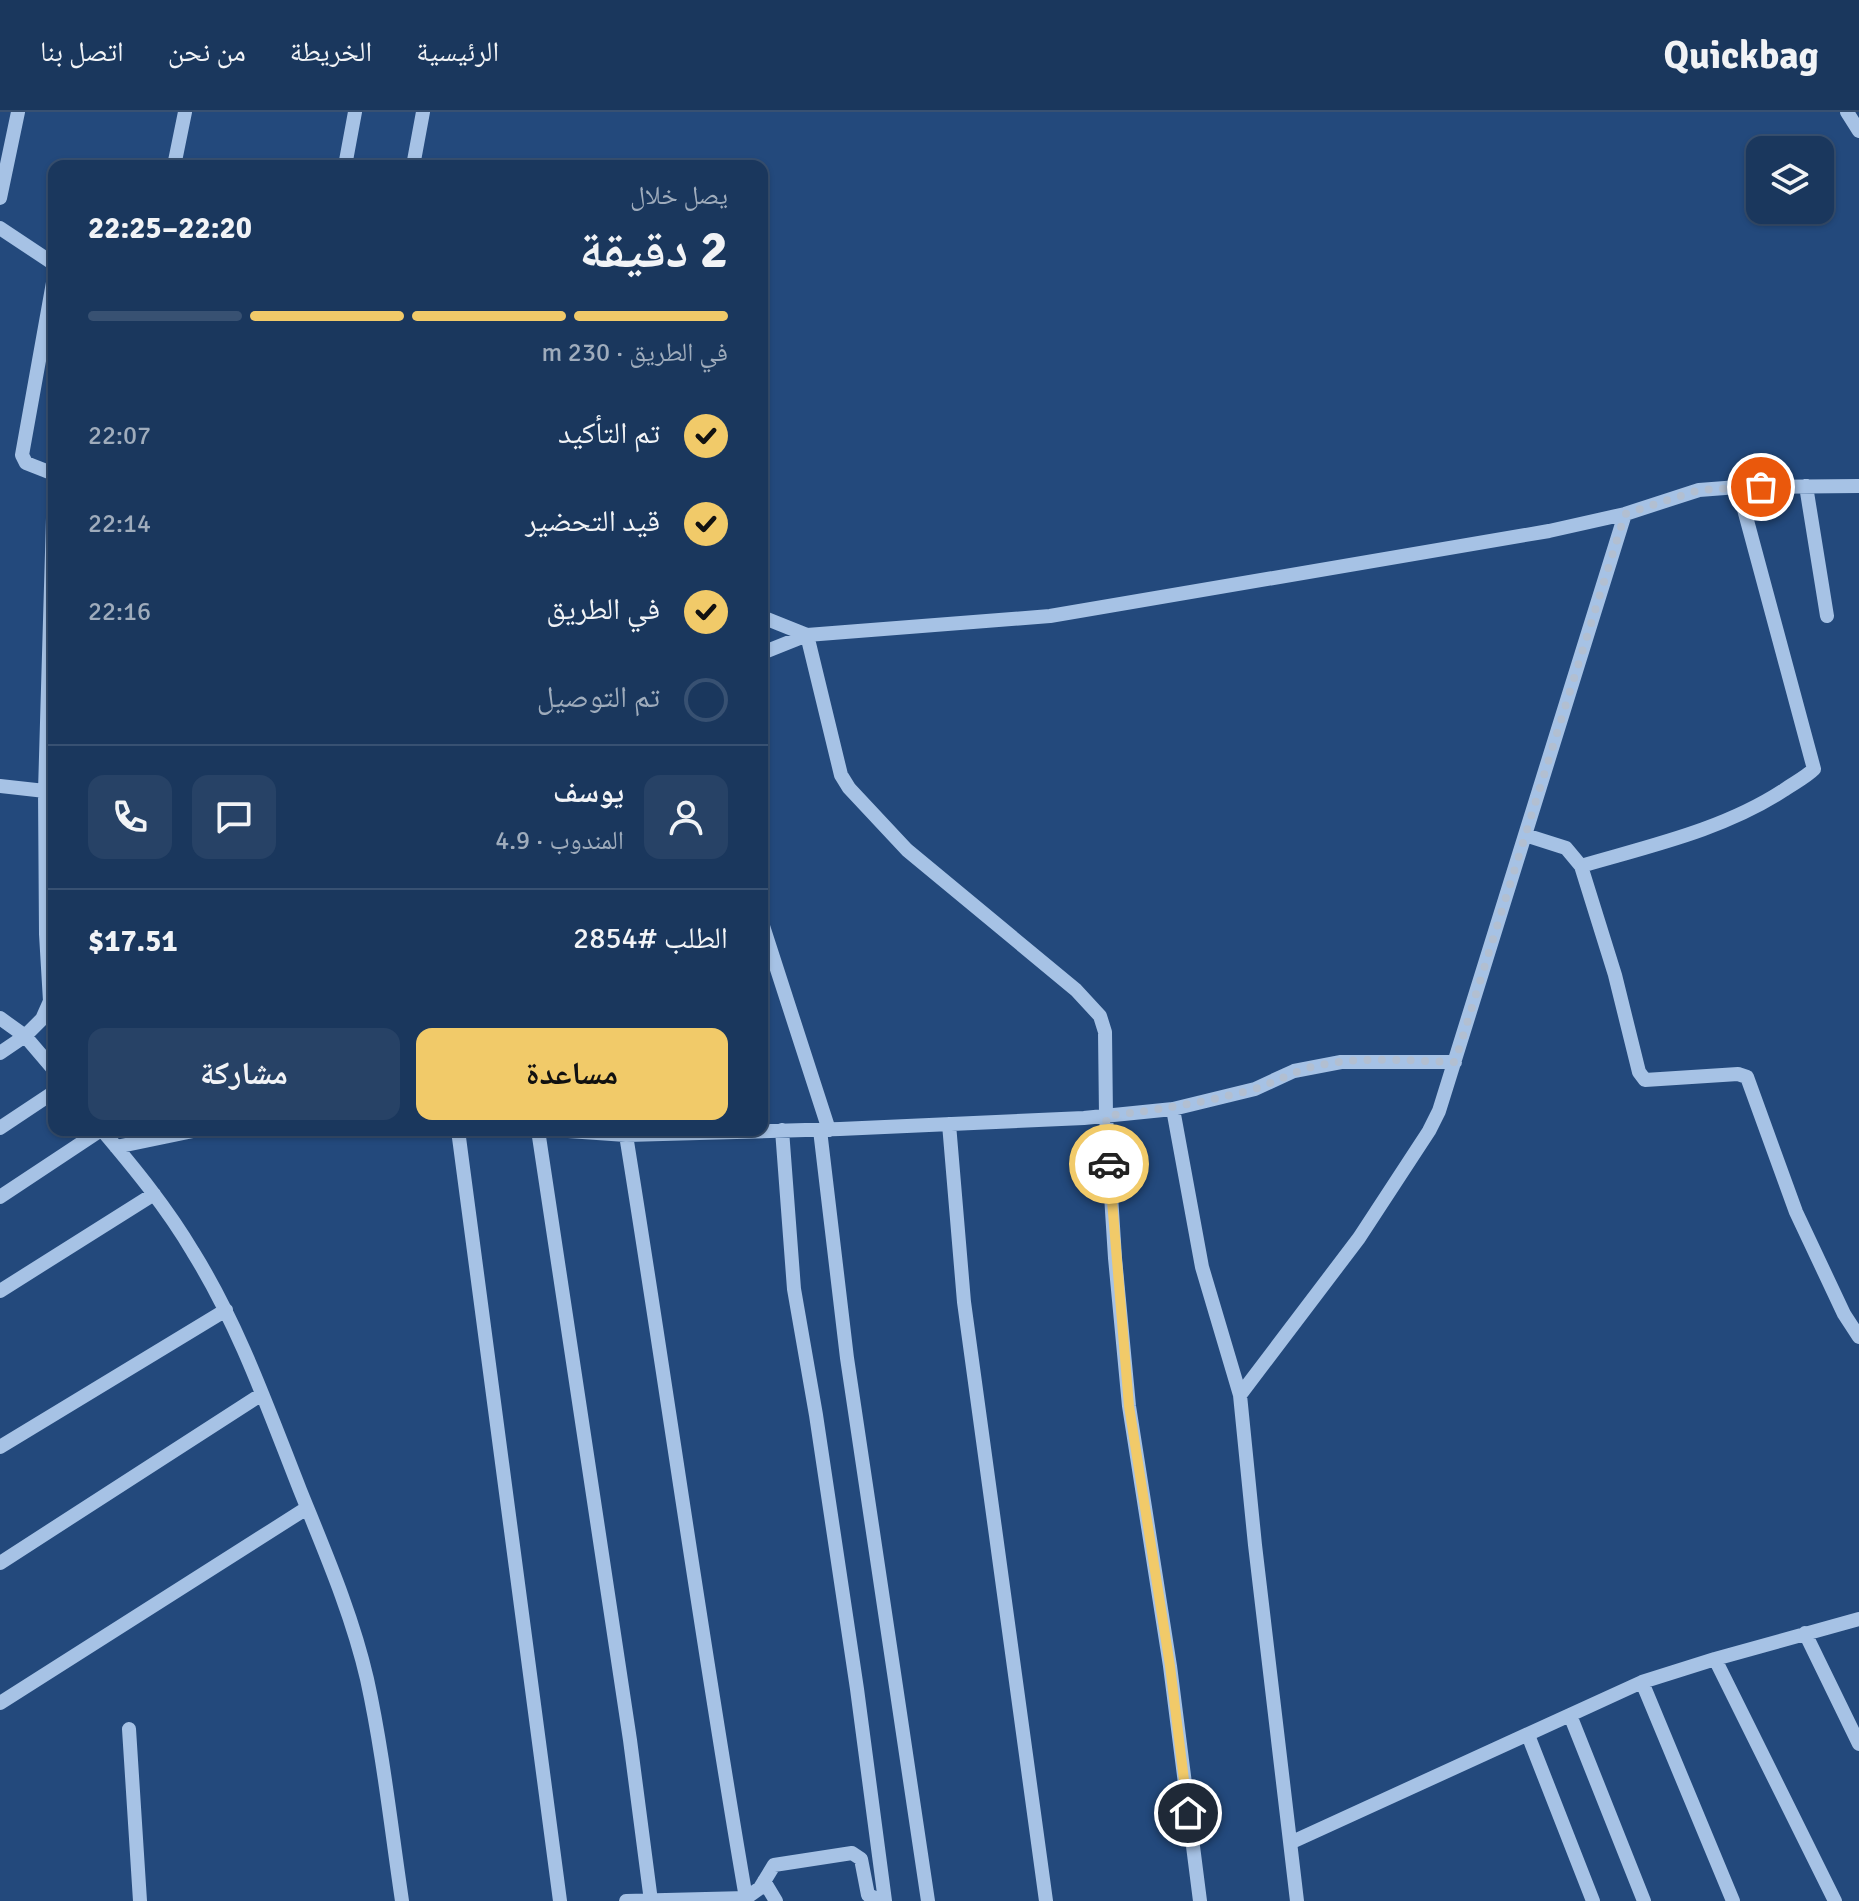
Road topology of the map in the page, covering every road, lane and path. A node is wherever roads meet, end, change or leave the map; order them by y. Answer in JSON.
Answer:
{"nodes":[{"id":1,"x":18,"y":112,"type":"edge"},
{"id":2,"x":185,"y":112,"type":"edge"},
{"id":3,"x":355,"y":112,"type":"edge"},
{"id":4,"x":423,"y":112,"type":"edge"},
{"id":5,"x":1847,"y":112,"type":"edge"},
{"id":6,"x":1859,"y":131,"type":"edge"},
{"id":7,"x":175,"y":160,"type":"edge"},
{"id":8,"x":346,"y":160,"type":"edge"},
{"id":9,"x":414,"y":160,"type":"edge"},
{"id":10,"x":0,"y":198,"type":"edge"},
{"id":11,"x":0,"y":228,"type":"edge"},
{"id":12,"x":48,"y":260,"type":"edge"},
{"id":13,"x":48,"y":310,"type":"edge"},
{"id":14,"x":48,"y":472,"type":"edge"},
{"id":15,"x":1806,"y":486,"type":"junction"},
{"id":16,"x":1859,"y":486,"type":"edge"},
{"id":17,"x":1738,"y":487,"type":"junction"},
{"id":18,"x":1625,"y":514,"type":"junction"},
{"id":19,"x":1827,"y":616,"type":"dead end"},
{"id":20,"x":768,"y":619,"type":"edge"},
{"id":21,"x":807,"y":635,"type":"junction"},
{"id":22,"x":768,"y":651,"type":"edge"},
{"id":23,"x":0,"y":786,"type":"edge"},
{"id":24,"x":48,"y":792,"type":"edge"},
{"id":25,"x":1525,"y":835,"type":"junction"},
{"id":26,"x":48,"y":863,"type":"edge"},
{"id":27,"x":1581,"y":866,"type":"junction"},
{"id":28,"x":768,"y":943,"type":"edge"},
{"id":29,"x":48,"y":968,"type":"edge"},
{"id":30,"x":48,"y":1009,"type":"edge"},
{"id":31,"x":0,"y":1018,"type":"edge"},
{"id":32,"x":25,"y":1036,"type":"junction"},
{"id":33,"x":0,"y":1053,"type":"edge"},
{"id":34,"x":1455,"y":1062,"type":"junction"},
{"id":35,"x":48,"y":1063,"type":"edge"},
{"id":36,"x":48,"y":1096,"type":"edge"},
{"id":37,"x":1173,"y":1109,"type":"junction"},
{"id":38,"x":1106,"y":1116,"type":"junction"},
{"id":39,"x":949,"y":1124,"type":"junction"},
{"id":40,"x":0,"y":1128,"type":"edge"},
{"id":41,"x":768,"y":1130,"type":"edge"},
{"id":42,"x":782,"y":1130,"type":"junction"},
{"id":43,"x":825,"y":1130,"type":"junction"},
{"id":44,"x":93,"y":1136,"type":"edge"},
{"id":45,"x":107,"y":1136,"type":"edge"},
{"id":46,"x":153,"y":1136,"type":"edge"},
{"id":47,"x":459,"y":1136,"type":"edge"},
{"id":48,"x":539,"y":1136,"type":"edge"},
{"id":49,"x":626,"y":1136,"type":"edge"},
{"id":50,"x":116,"y":1147,"type":"junction"},
{"id":51,"x":154,"y":1194,"type":"junction"},
{"id":52,"x":0,"y":1197,"type":"edge"},
{"id":53,"x":0,"y":1291,"type":"edge"},
{"id":54,"x":226,"y":1310,"type":"junction"},
{"id":55,"x":1859,"y":1337,"type":"edge"},
{"id":56,"x":262,"y":1394,"type":"junction"},
{"id":57,"x":1240,"y":1395,"type":"junction"},
{"id":58,"x":0,"y":1447,"type":"edge"},
{"id":59,"x":307,"y":1508,"type":"junction"},
{"id":60,"x":0,"y":1563,"type":"edge"},
{"id":61,"x":1859,"y":1619,"type":"edge"},
{"id":62,"x":1805,"y":1633,"type":"junction"},
{"id":63,"x":1715,"y":1659,"type":"junction"},
{"id":64,"x":1642,"y":1682,"type":"junction"},
{"id":65,"x":0,"y":1703,"type":"edge"},
{"id":66,"x":1570,"y":1715,"type":"junction"},
{"id":67,"x":129,"y":1729,"type":"dead end"},
{"id":68,"x":1528,"y":1735,"type":"junction"},
{"id":69,"x":1859,"y":1744,"type":"edge"},
{"id":70,"x":1292,"y":1842,"type":"junction"},
{"id":71,"x":764,"y":1881,"type":"junction"},
{"id":72,"x":746,"y":1898,"type":"junction"},
{"id":73,"x":651,"y":1900,"type":"edge"},
{"id":74,"x":701,"y":1900,"type":"edge"},
{"id":75,"x":140,"y":1901,"type":"edge"},
{"id":76,"x":402,"y":1901,"type":"edge"},
{"id":77,"x":560,"y":1901,"type":"edge"},
{"id":78,"x":626,"y":1901,"type":"edge"},
{"id":79,"x":776,"y":1901,"type":"edge"},
{"id":80,"x":884,"y":1901,"type":"edge"},
{"id":81,"x":928,"y":1901,"type":"edge"},
{"id":82,"x":1046,"y":1901,"type":"edge"},
{"id":83,"x":1200,"y":1901,"type":"edge"},
{"id":84,"x":1297,"y":1901,"type":"edge"},
{"id":85,"x":1593,"y":1901,"type":"edge"},
{"id":86,"x":1644,"y":1901,"type":"edge"},
{"id":87,"x":1733,"y":1901,"type":"edge"},
{"id":88,"x":1835,"y":1901,"type":"edge"}],
"edges":[{"from":1,"to":10,"type":"street"},
{"from":2,"to":7,"type":"street"},
{"from":3,"to":8,"type":"street"},
{"from":4,"to":9,"type":"street"},
{"from":5,"to":6,"type":"street"},
{"from":11,"to":12,"type":"street"},
{"from":13,"to":14,"type":"street"},
{"from":15,"to":16,"type":"street"},
{"from":15,"to":17,"type":"street"},
{"from":15,"to":19,"type":"street"},
{"from":17,"to":18,"type":"street"},
{"from":17,"to":27,"type":"street"},
{"from":18,"to":21,"type":"street"},
{"from":18,"to":25,"type":"street"},
{"from":20,"to":21,"type":"street"},
{"from":21,"to":22,"type":"street"},
{"from":21,"to":38,"type":"street"},
{"from":23,"to":24,"type":"street"},
{"from":25,"to":27,"type":"street"},
{"from":25,"to":34,"type":"street"},
{"from":26,"to":29,"type":"street"},
{"from":27,"to":55,"type":"street"},
{"from":28,"to":43,"type":"street"},
{"from":30,"to":32,"type":"street"},
{"from":31,"to":32,"type":"street"},
{"from":32,"to":33,"type":"street"},
{"from":32,"to":35,"type":"street"},
{"from":34,"to":37,"type":"street"},
{"from":34,"to":57,"type":"street"},
{"from":36,"to":40,"type":"street"},
{"from":37,"to":38,"type":"street"},
{"from":37,"to":57,"type":"street"},
{"from":38,"to":39,"type":"street"},
{"from":38,"to":83,"type":"street"},
{"from":39,"to":43,"type":"street"},
{"from":39,"to":82,"type":"street"},
{"from":41,"to":42,"type":"street"},
{"from":42,"to":43,"type":"street"},
{"from":42,"to":80,"type":"street"},
{"from":43,"to":81,"type":"street"},
{"from":44,"to":52,"type":"street"},
{"from":45,"to":50,"type":"street"},
{"from":46,"to":50,"type":"street"},
{"from":47,"to":77,"type":"street"},
{"from":48,"to":73,"type":"street"},
{"from":49,"to":72,"type":"street"},
{"from":50,"to":51,"type":"street"},
{"from":51,"to":53,"type":"street"},
{"from":51,"to":54,"type":"street"},
{"from":54,"to":56,"type":"street"},
{"from":54,"to":58,"type":"street"},
{"from":56,"to":59,"type":"street"},
{"from":56,"to":60,"type":"street"},
{"from":57,"to":70,"type":"street"},
{"from":59,"to":65,"type":"street"},
{"from":59,"to":76,"type":"street"},
{"from":61,"to":62,"type":"street"},
{"from":62,"to":63,"type":"street"},
{"from":62,"to":69,"type":"street"},
{"from":63,"to":64,"type":"street"},
{"from":63,"to":88,"type":"street"},
{"from":64,"to":66,"type":"street"},
{"from":64,"to":87,"type":"street"},
{"from":66,"to":68,"type":"street"},
{"from":66,"to":86,"type":"street"},
{"from":67,"to":75,"type":"street"},
{"from":68,"to":70,"type":"street"},
{"from":68,"to":85,"type":"street"},
{"from":70,"to":84,"type":"street"},
{"from":71,"to":72,"type":"street"},
{"from":71,"to":79,"type":"street"},
{"from":71,"to":80,"type":"street"},
{"from":72,"to":74,"type":"street"},
{"from":73,"to":74,"type":"street"},
{"from":73,"to":78,"type":"street"}]}
